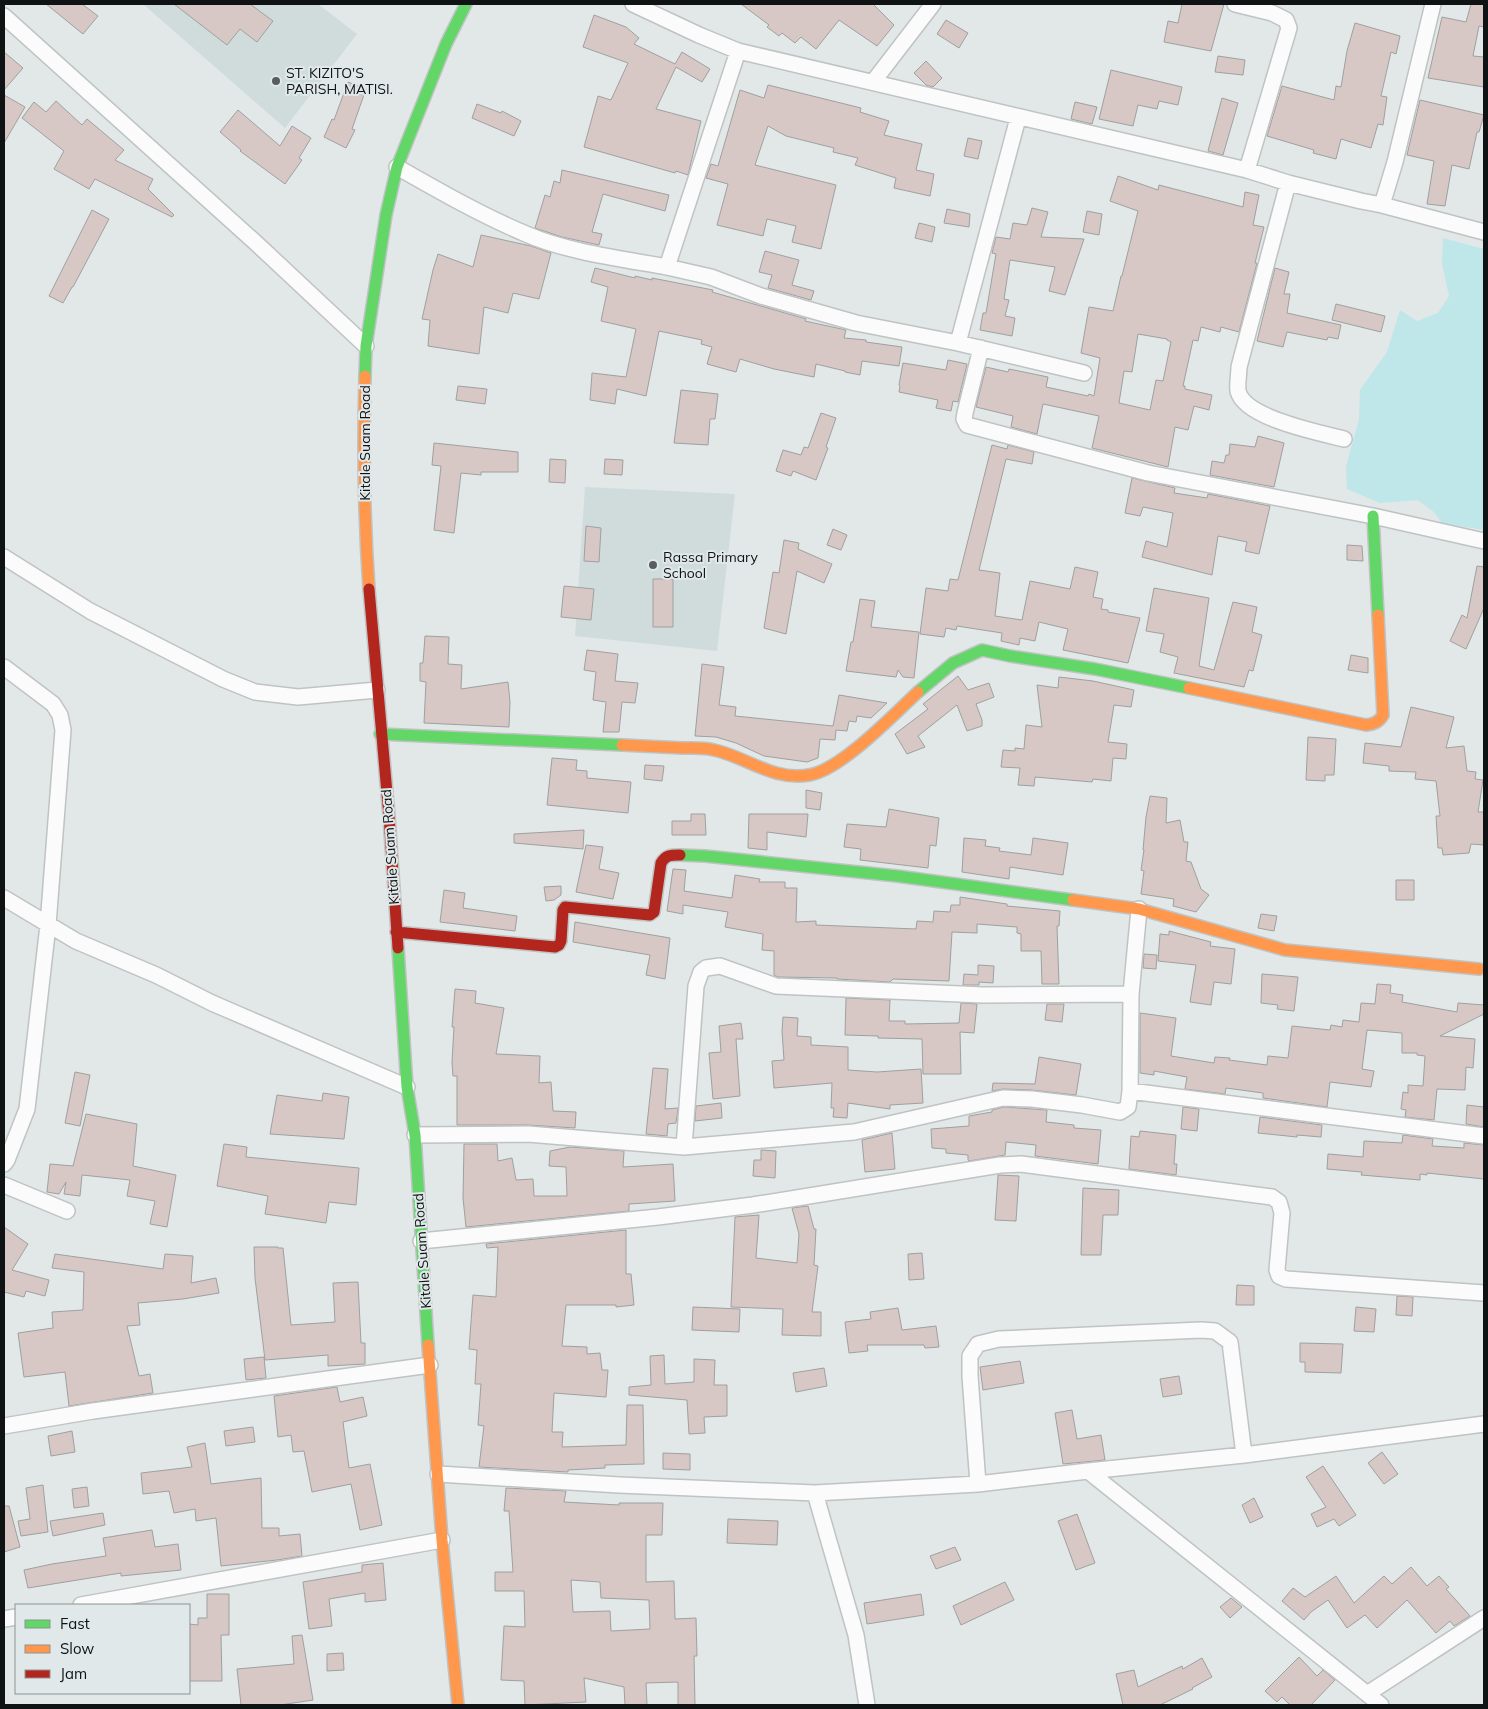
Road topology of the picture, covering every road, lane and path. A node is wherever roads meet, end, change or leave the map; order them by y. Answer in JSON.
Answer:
{"nodes":[{"id":1,"x":466,"y":4,"type":"edge"},
{"id":2,"x":635,"y":4,"type":"edge"},
{"id":3,"x":933,"y":4,"type":"edge"},
{"id":4,"x":1235,"y":4,"type":"edge"},
{"id":5,"x":1433,"y":4,"type":"edge"},
{"id":6,"x":5,"y":21,"type":"edge"},
{"id":7,"x":738,"y":51,"type":"junction"},
{"id":8,"x":873,"y":82,"type":"junction"},
{"id":9,"x":1018,"y":118,"type":"junction"},
{"id":10,"x":397,"y":167,"type":"junction"},
{"id":11,"x":1247,"y":170,"type":"junction"},
{"id":12,"x":1288,"y":183,"type":"junction"},
{"id":13,"x":1382,"y":204,"type":"junction"},
{"id":14,"x":1484,"y":232,"type":"edge"},
{"id":15,"x":667,"y":267,"type":"junction"},
{"id":16,"x":958,"y":343,"type":"junction"},
{"id":17,"x":366,"y":346,"type":"junction"},
{"id":18,"x":981,"y":348,"type":"junction"},
{"id":19,"x":1084,"y":373,"type":"dead end"},
{"id":20,"x":1344,"y":440,"type":"dead end"},
{"id":21,"x":1373,"y":516,"type":"junction"},
{"id":22,"x":1484,"y":541,"type":"edge"},
{"id":23,"x":4,"y":557,"type":"edge"},
{"id":24,"x":4,"y":667,"type":"edge"},
{"id":25,"x":376,"y":690,"type":"junction"},
{"id":26,"x":380,"y":734,"type":"junction"},
{"id":27,"x":4,"y":898,"type":"edge"},
{"id":28,"x":1139,"y":909,"type":"junction"},
{"id":29,"x":48,"y":925,"type":"junction"},
{"id":30,"x":396,"y":932,"type":"junction"},
{"id":31,"x":1479,"y":969,"type":"dead end"},
{"id":32,"x":1131,"y":994,"type":"junction"},
{"id":33,"x":407,"y":1087,"type":"junction"},
{"id":34,"x":1130,"y":1090,"type":"junction"},
{"id":35,"x":415,"y":1135,"type":"junction"},
{"id":36,"x":1484,"y":1136,"type":"edge"},
{"id":37,"x":684,"y":1146,"type":"junction"},
{"id":38,"x":4,"y":1164,"type":"edge"},
{"id":39,"x":4,"y":1186,"type":"edge"},
{"id":40,"x":67,"y":1211,"type":"dead end"},
{"id":41,"x":421,"y":1241,"type":"junction"},
{"id":42,"x":1484,"y":1292,"type":"edge"},
{"id":43,"x":430,"y":1365,"type":"junction"},
{"id":44,"x":1484,"y":1424,"type":"edge"},
{"id":45,"x":4,"y":1426,"type":"edge"},
{"id":46,"x":1244,"y":1455,"type":"junction"},
{"id":47,"x":1088,"y":1471,"type":"junction"},
{"id":48,"x":438,"y":1474,"type":"junction"},
{"id":49,"x":978,"y":1484,"type":"junction"},
{"id":50,"x":815,"y":1493,"type":"junction"},
{"id":51,"x":442,"y":1540,"type":"junction"},
{"id":52,"x":86,"y":1604,"type":"edge"},
{"id":53,"x":1484,"y":1618,"type":"edge"},
{"id":54,"x":1367,"y":1694,"type":"junction"},
{"id":55,"x":458,"y":1705,"type":"edge"},
{"id":56,"x":867,"y":1705,"type":"edge"},
{"id":57,"x":1381,"y":1705,"type":"edge"}],
"edges":[{"from":1,"to":10,"type":"main road","name":"Kitale Suam Road"},
{"from":2,"to":7,"type":"street"},
{"from":3,"to":8,"type":"street"},
{"from":4,"to":11,"type":"street"},
{"from":5,"to":13,"type":"street"},
{"from":6,"to":17,"type":"street"},
{"from":7,"to":8,"type":"street"},
{"from":7,"to":15,"type":"street"},
{"from":8,"to":9,"type":"street"},
{"from":9,"to":11,"type":"street"},
{"from":9,"to":16,"type":"street"},
{"from":10,"to":15,"type":"street"},
{"from":10,"to":17,"type":"main road","name":"Kitale Suam Road"},
{"from":11,"to":12,"type":"street"},
{"from":12,"to":13,"type":"street"},
{"from":12,"to":20,"type":"street"},
{"from":13,"to":14,"type":"street"},
{"from":15,"to":16,"type":"street"},
{"from":16,"to":18,"type":"street"},
{"from":17,"to":25,"type":"main road","name":"Kitale Suam Road"},
{"from":18,"to":19,"type":"street"},
{"from":18,"to":21,"type":"street"},
{"from":21,"to":22,"type":"street"},
{"from":21,"to":26,"type":"main road"},
{"from":23,"to":25,"type":"street"},
{"from":24,"to":29,"type":"street"},
{"from":25,"to":26,"type":"main road","name":"Kitale Suam Road"},
{"from":26,"to":30,"type":"main road","name":"Kitale Suam Road"},
{"from":27,"to":29,"type":"street"},
{"from":28,"to":30,"type":"main road"},
{"from":28,"to":31,"type":"main road"},
{"from":28,"to":32,"type":"street"},
{"from":29,"to":33,"type":"street"},
{"from":29,"to":38,"type":"street"},
{"from":30,"to":33,"type":"main road","name":"Kitale Suam Road"},
{"from":32,"to":34,"type":"street"},
{"from":32,"to":37,"type":"street"},
{"from":33,"to":35,"type":"main road","name":"Kitale Suam Road"},
{"from":34,"to":36,"type":"street"},
{"from":34,"to":37,"type":"street"},
{"from":35,"to":37,"type":"street"},
{"from":35,"to":41,"type":"main road","name":"Kitale Suam Road"},
{"from":39,"to":40,"type":"street"},
{"from":41,"to":42,"type":"street"},
{"from":41,"to":43,"type":"main road","name":"Kitale Suam Road"},
{"from":43,"to":45,"type":"street"},
{"from":43,"to":48,"type":"main road","name":"Kitale Suam Road"},
{"from":44,"to":46,"type":"street"},
{"from":46,"to":47,"type":"street"},
{"from":46,"to":49,"type":"street"},
{"from":47,"to":49,"type":"street"},
{"from":47,"to":54,"type":"street"},
{"from":48,"to":50,"type":"street"},
{"from":48,"to":51,"type":"main road","name":"Kitale Suam Road"},
{"from":49,"to":50,"type":"street"},
{"from":50,"to":56,"type":"street"},
{"from":51,"to":52,"type":"street"},
{"from":51,"to":55,"type":"main road","name":"Kitale Suam Road"},
{"from":53,"to":54,"type":"street"},
{"from":54,"to":57,"type":"street"}]}
